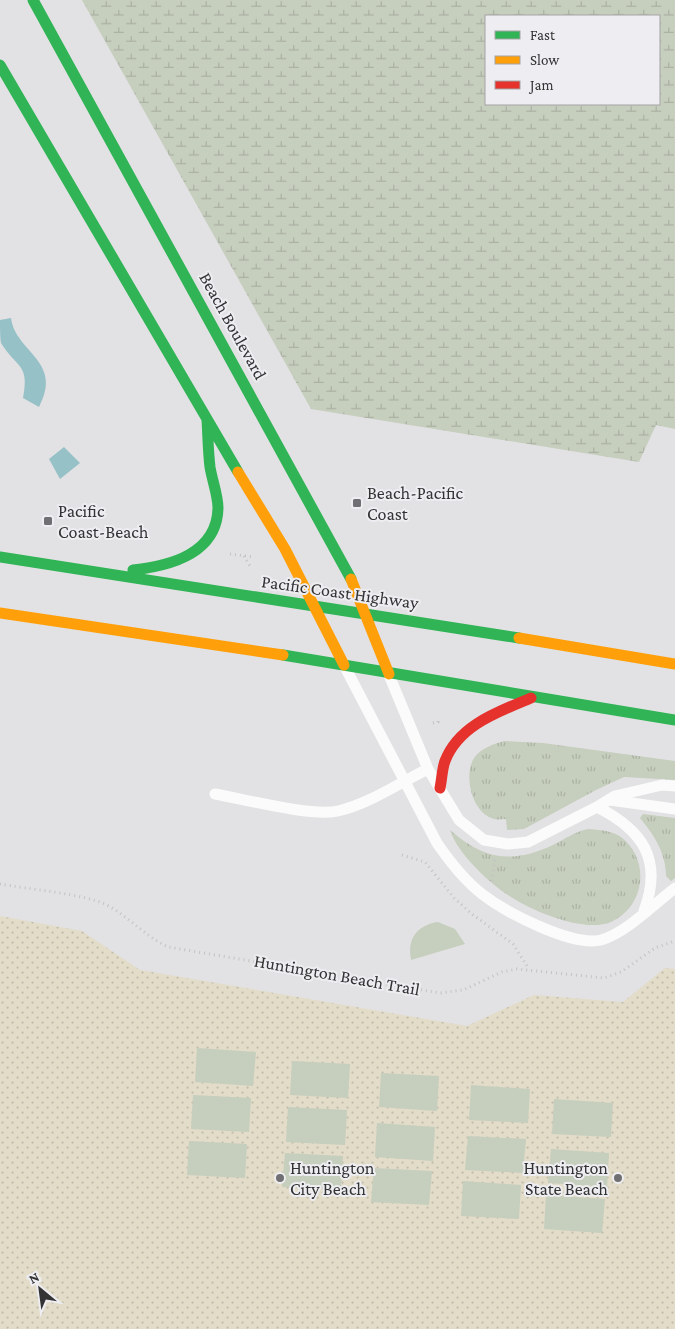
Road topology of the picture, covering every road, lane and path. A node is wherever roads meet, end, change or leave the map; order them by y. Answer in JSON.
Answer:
{"nodes":[{"id":1,"x":33,"y":0,"type":"edge"},
{"id":2,"x":0,"y":65,"type":"edge"},
{"id":3,"x":207,"y":420,"type":"junction"},
{"id":4,"x":230,"y":554,"type":"dead end"},
{"id":5,"x":244,"y":556,"type":"junction"},
{"id":6,"x":0,"y":557,"type":"edge"},
{"id":7,"x":254,"y":557,"type":"dead end"},
{"id":8,"x":250,"y":566,"type":"dead end"},
{"id":9,"x":105,"y":572,"type":"junction"},
{"id":10,"x":314,"y":606,"type":"junction"},
{"id":11,"x":364,"y":612,"type":"junction"},
{"id":12,"x":0,"y":613,"type":"edge"},
{"id":13,"x":675,"y":664,"type":"edge"},
{"id":14,"x":344,"y":665,"type":"junction"},
{"id":15,"x":389,"y":674,"type":"junction"},
{"id":16,"x":531,"y":698,"type":"junction"},
{"id":17,"x":438,"y":717,"type":"dead end"},
{"id":18,"x":675,"y":720,"type":"edge"},
{"id":19,"x":433,"y":723,"type":"dead end"},
{"id":20,"x":428,"y":769,"type":"junction"},
{"id":21,"x":403,"y":781,"type":"junction"},
{"id":22,"x":675,"y":786,"type":"edge"},
{"id":23,"x":440,"y":788,"type":"junction"},
{"id":24,"x":216,"y":794,"type":"dead end"},
{"id":25,"x":608,"y":800,"type":"junction"},
{"id":26,"x":597,"y":807,"type":"junction"},
{"id":27,"x":675,"y":809,"type":"edge"},
{"id":28,"x":496,"y":858,"type":"dead end"},
{"id":29,"x":492,"y":882,"type":"dead end"},
{"id":30,"x":0,"y":884,"type":"edge"},
{"id":31,"x":675,"y":888,"type":"edge"},
{"id":32,"x":644,"y":912,"type":"junction"},
{"id":33,"x":675,"y":941,"type":"edge"}],
"edges":[{"from":1,"to":11,"type":"main road","name":"Beach Boulevard"},
{"from":2,"to":3,"type":"main road"},
{"from":3,"to":9,"type":"main road"},
{"from":3,"to":10,"type":"main road"},
{"from":4,"to":5,"type":"path"},
{"from":5,"to":7,"type":"path"},
{"from":5,"to":8,"type":"path"},
{"from":6,"to":9,"type":"main road","name":"Pacific Coast Highway"},
{"from":9,"to":10,"type":"main road","name":"Pacific Coast Highway"},
{"from":10,"to":11,"type":"main road","name":"Pacific Coast Highway"},
{"from":10,"to":14,"type":"main road"},
{"from":11,"to":13,"type":"main road","name":"Pacific Coast Highway"},
{"from":11,"to":15,"type":"main road","name":"Beach Boulevard"},
{"from":12,"to":14,"type":"main road"},
{"from":14,"to":15,"type":"main road"},
{"from":14,"to":21,"type":"lane"},
{"from":15,"to":16,"type":"main road"},
{"from":15,"to":20,"type":"lane"},
{"from":16,"to":18,"type":"main road"},
{"from":16,"to":23,"type":"main road"},
{"from":17,"to":19,"type":"path"},
{"from":20,"to":21,"type":"lane"},
{"from":20,"to":23,"type":"lane"},
{"from":21,"to":24,"type":"lane"},
{"from":21,"to":32,"type":"lane"},
{"from":22,"to":25,"type":"lane"},
{"from":23,"to":26,"type":"lane"},
{"from":25,"to":26,"type":"lane"},
{"from":25,"to":27,"type":"lane"},
{"from":26,"to":32,"type":"lane"},
{"from":28,"to":29,"type":"path"},
{"from":30,"to":33,"type":"path","name":"Huntington Beach Trail"},
{"from":31,"to":32,"type":"lane"}]}
